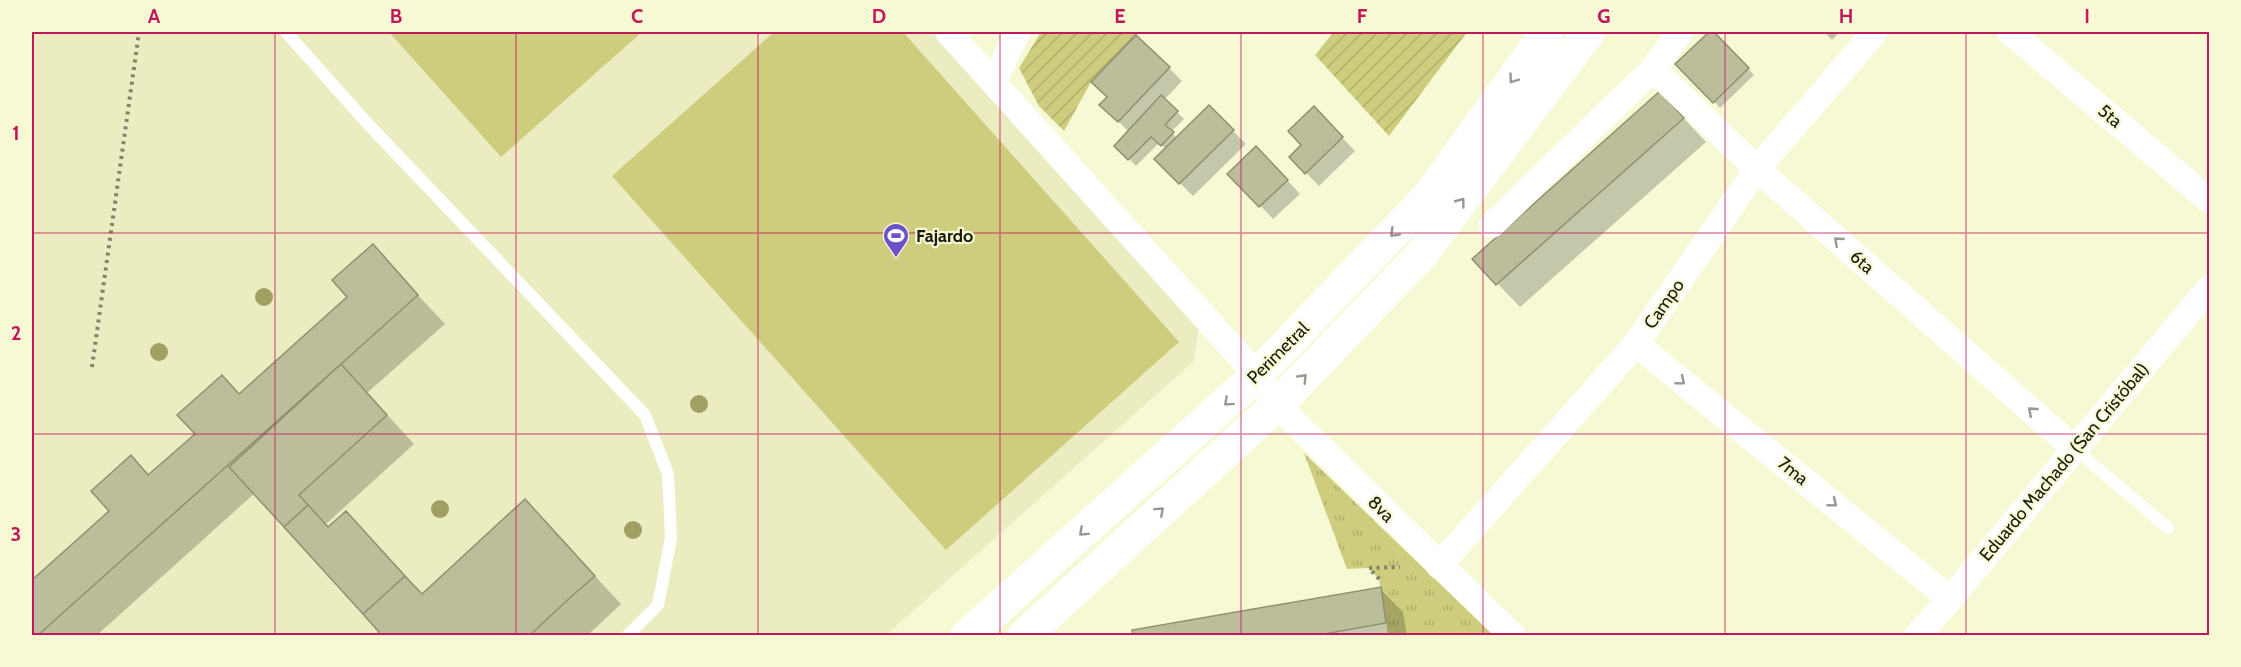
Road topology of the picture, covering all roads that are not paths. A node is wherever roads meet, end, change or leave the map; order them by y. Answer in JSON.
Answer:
{"nodes":[{"id":1,"x":286,"y":32,"type":"edge"},
{"id":2,"x":948,"y":32,"type":"edge"},
{"id":3,"x":1017,"y":32,"type":"edge"},
{"id":4,"x":1547,"y":32,"type":"edge"},
{"id":5,"x":1589,"y":32,"type":"edge"},
{"id":6,"x":1680,"y":32,"type":"edge"},
{"id":7,"x":1875,"y":32,"type":"edge"},
{"id":8,"x":2010,"y":32,"type":"edge"},
{"id":9,"x":1653,"y":69,"type":"junction"},
{"id":10,"x":994,"y":82,"type":"junction"},
{"id":11,"x":1757,"y":169,"type":"junction"},
{"id":12,"x":2210,"y":201,"type":"edge"},
{"id":13,"x":1492,"y":225,"type":"dead end"},
{"id":14,"x":2210,"y":287,"type":"edge"},
{"id":15,"x":1636,"y":344,"type":"junction"},
{"id":16,"x":1257,"y":375,"type":"junction"},
{"id":17,"x":1277,"y":405,"type":"junction"},
{"id":18,"x":2076,"y":450,"type":"junction"},
{"id":19,"x":2168,"y":528,"type":"dead end"},
{"id":20,"x":1439,"y":566,"type":"junction"},
{"id":21,"x":1950,"y":599,"type":"junction"},
{"id":22,"x":627,"y":636,"type":"edge"},
{"id":23,"x":967,"y":636,"type":"edge"},
{"id":24,"x":1024,"y":636,"type":"edge"},
{"id":25,"x":1513,"y":636,"type":"edge"},
{"id":26,"x":1917,"y":636,"type":"edge"}],
"edges":[{"from":1,"to":22,"type":"lane"},
{"from":2,"to":10,"type":"street","name":"8va"},
{"from":3,"to":10,"type":"street"},
{"from":4,"to":16,"type":"main road","name":"Perimetral","one_way":true},
{"from":17,"to":5,"type":"main road","name":"Perimetral","one_way":true},
{"from":6,"to":9,"type":"street"},
{"from":7,"to":11,"type":"street","name":"Campo"},
{"from":8,"to":12,"type":"street","name":"5ta"},
{"from":9,"to":11,"type":"street","name":"6ta"},
{"from":9,"to":13,"type":"street"},
{"from":10,"to":16,"type":"street","name":"8va"},
{"from":11,"to":15,"type":"street","name":"Campo"},
{"from":18,"to":11,"type":"street","name":"6ta","one_way":true},
{"from":14,"to":18,"type":"street","name":"Eduardo Machado (San Cristóbal)"},
{"from":15,"to":20,"type":"street","name":"Campo"},
{"from":15,"to":21,"type":"street","name":"7ma","one_way":true},
{"from":16,"to":17,"type":"street","name":"8va"},
{"from":16,"to":23,"type":"main road","name":"Perimetral","one_way":true},
{"from":17,"to":20,"type":"street","name":"8va"},
{"from":24,"to":17,"type":"main road","name":"Perimetral","one_way":true},
{"from":18,"to":19,"type":"lane"},
{"from":18,"to":21,"type":"street","name":"Eduardo Machado (San Cristóbal)"},
{"from":20,"to":25,"type":"street","name":"8va"},
{"from":21,"to":26,"type":"street","name":"Eduardo Machado (San Cristóbal)"}]}
